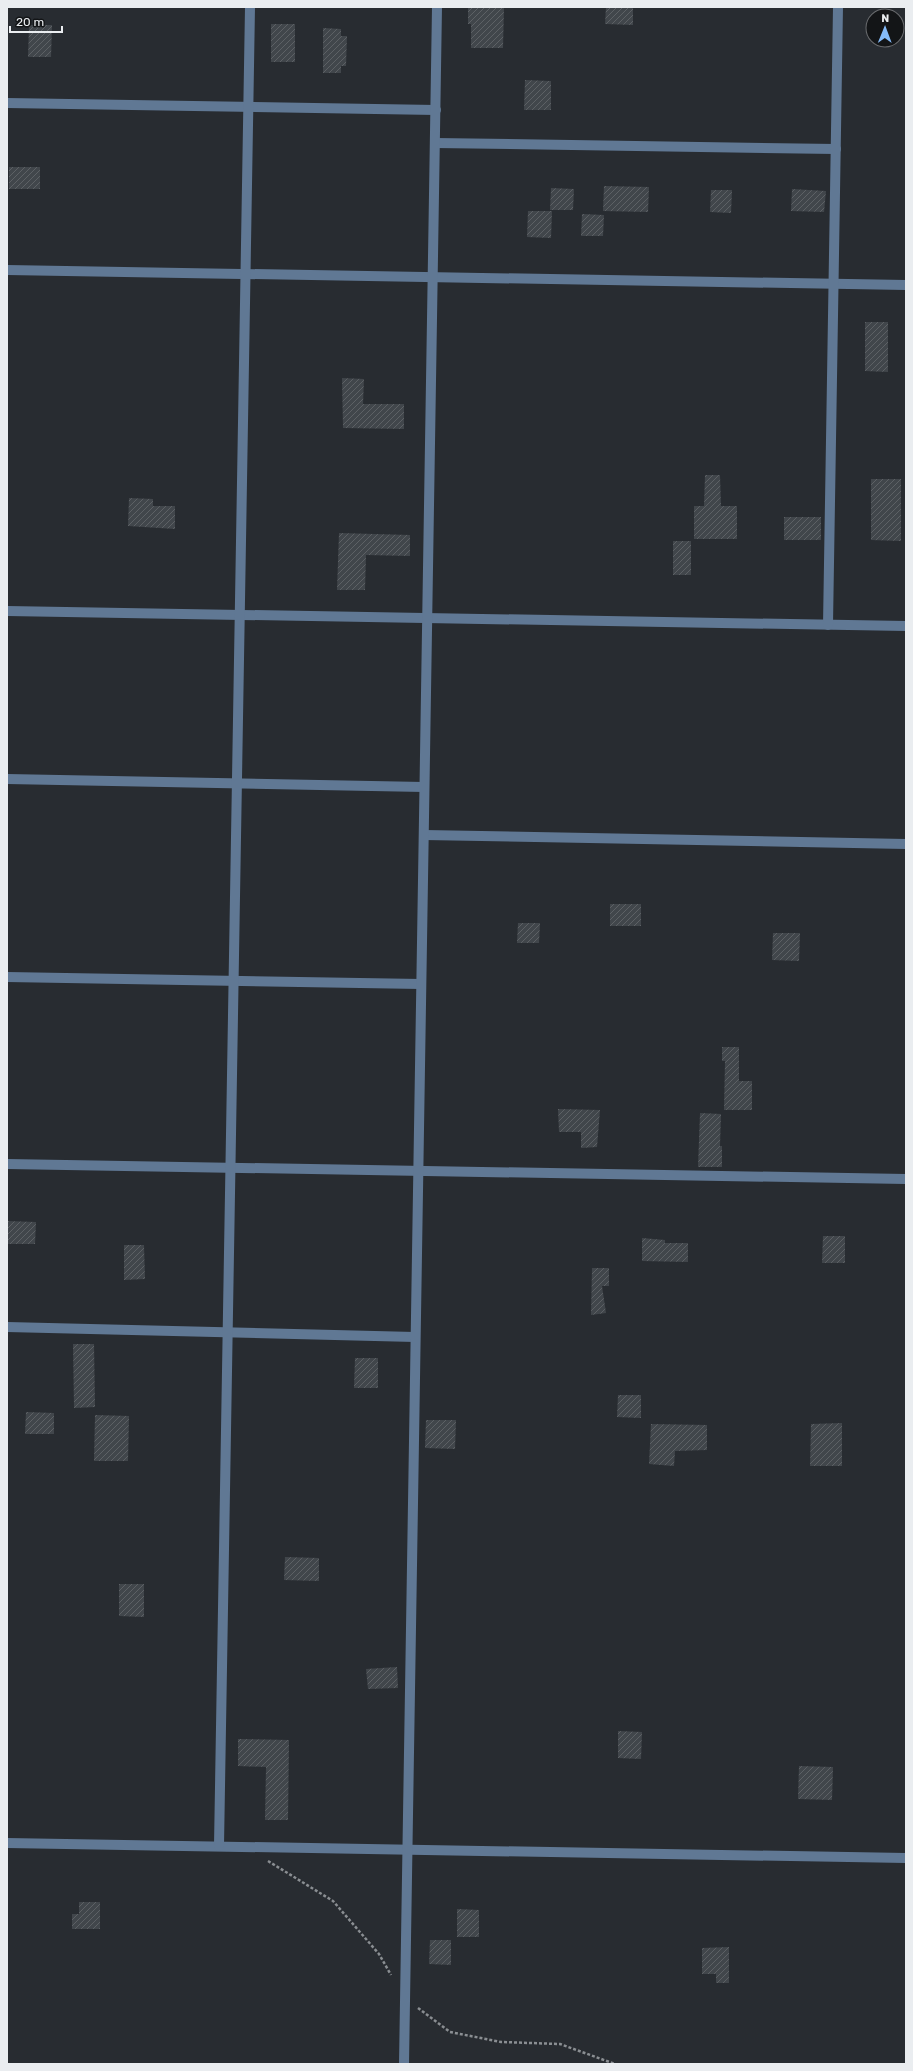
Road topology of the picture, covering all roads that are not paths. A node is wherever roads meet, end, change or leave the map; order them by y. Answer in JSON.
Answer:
{"nodes":[{"id":1,"x":250,"y":7,"type":"edge"},
{"id":2,"x":438,"y":7,"type":"edge"},
{"id":3,"x":838,"y":7,"type":"edge"},
{"id":4,"x":7,"y":103,"type":"edge"},
{"id":5,"x":248,"y":107,"type":"junction"},
{"id":6,"x":436,"y":110,"type":"junction"},
{"id":7,"x":435,"y":143,"type":"junction"},
{"id":8,"x":836,"y":149,"type":"junction"},
{"id":9,"x":7,"y":270,"type":"edge"},
{"id":10,"x":245,"y":274,"type":"junction"},
{"id":11,"x":433,"y":277,"type":"junction"},
{"id":12,"x":833,"y":284,"type":"junction"},
{"id":13,"x":906,"y":285,"type":"edge"},
{"id":14,"x":7,"y":611,"type":"edge"},
{"id":15,"x":240,"y":615,"type":"junction"},
{"id":16,"x":427,"y":618,"type":"junction"},
{"id":17,"x":828,"y":625,"type":"junction"},
{"id":18,"x":906,"y":626,"type":"edge"},
{"id":19,"x":7,"y":779,"type":"edge"},
{"id":20,"x":237,"y":783,"type":"junction"},
{"id":21,"x":424,"y":786,"type":"junction"},
{"id":22,"x":424,"y":835,"type":"junction"},
{"id":23,"x":906,"y":844,"type":"edge"},
{"id":24,"x":7,"y":977,"type":"edge"},
{"id":25,"x":234,"y":981,"type":"junction"},
{"id":26,"x":421,"y":984,"type":"junction"},
{"id":27,"x":7,"y":1164,"type":"edge"},
{"id":28,"x":230,"y":1168,"type":"junction"},
{"id":29,"x":418,"y":1171,"type":"junction"},
{"id":30,"x":906,"y":1179,"type":"edge"},
{"id":31,"x":7,"y":1328,"type":"edge"},
{"id":32,"x":228,"y":1333,"type":"junction"},
{"id":33,"x":415,"y":1337,"type":"junction"},
{"id":34,"x":7,"y":1843,"type":"edge"},
{"id":35,"x":219,"y":1846,"type":"junction"},
{"id":36,"x":407,"y":1850,"type":"junction"},
{"id":37,"x":906,"y":1858,"type":"edge"},
{"id":38,"x":404,"y":2064,"type":"edge"}],
"edges":[{"from":1,"to":5,"type":"street"},
{"from":2,"to":6,"type":"street"},
{"from":3,"to":8,"type":"street"},
{"from":4,"to":5,"type":"street"},
{"from":5,"to":6,"type":"street"},
{"from":5,"to":10,"type":"street"},
{"from":6,"to":7,"type":"street"},
{"from":7,"to":8,"type":"street"},
{"from":7,"to":11,"type":"street"},
{"from":8,"to":12,"type":"street"},
{"from":9,"to":10,"type":"street"},
{"from":10,"to":11,"type":"street"},
{"from":10,"to":15,"type":"street"},
{"from":11,"to":12,"type":"street"},
{"from":11,"to":16,"type":"street"},
{"from":12,"to":13,"type":"street"},
{"from":12,"to":17,"type":"street"},
{"from":14,"to":15,"type":"street"},
{"from":15,"to":16,"type":"street"},
{"from":15,"to":20,"type":"street"},
{"from":16,"to":17,"type":"street"},
{"from":16,"to":21,"type":"street"},
{"from":17,"to":18,"type":"street"},
{"from":19,"to":20,"type":"street"},
{"from":20,"to":21,"type":"street"},
{"from":20,"to":25,"type":"street"},
{"from":21,"to":22,"type":"street"},
{"from":22,"to":23,"type":"street"},
{"from":22,"to":26,"type":"street"},
{"from":24,"to":25,"type":"street"},
{"from":25,"to":26,"type":"street"},
{"from":25,"to":28,"type":"street"},
{"from":26,"to":29,"type":"street"},
{"from":27,"to":28,"type":"street"},
{"from":28,"to":29,"type":"street"},
{"from":28,"to":32,"type":"street"},
{"from":29,"to":30,"type":"street"},
{"from":29,"to":33,"type":"street"},
{"from":31,"to":32,"type":"street"},
{"from":32,"to":33,"type":"street"},
{"from":32,"to":35,"type":"street"},
{"from":33,"to":36,"type":"street"},
{"from":34,"to":35,"type":"street"},
{"from":35,"to":36,"type":"street"},
{"from":36,"to":37,"type":"street"},
{"from":36,"to":38,"type":"street"}]}
